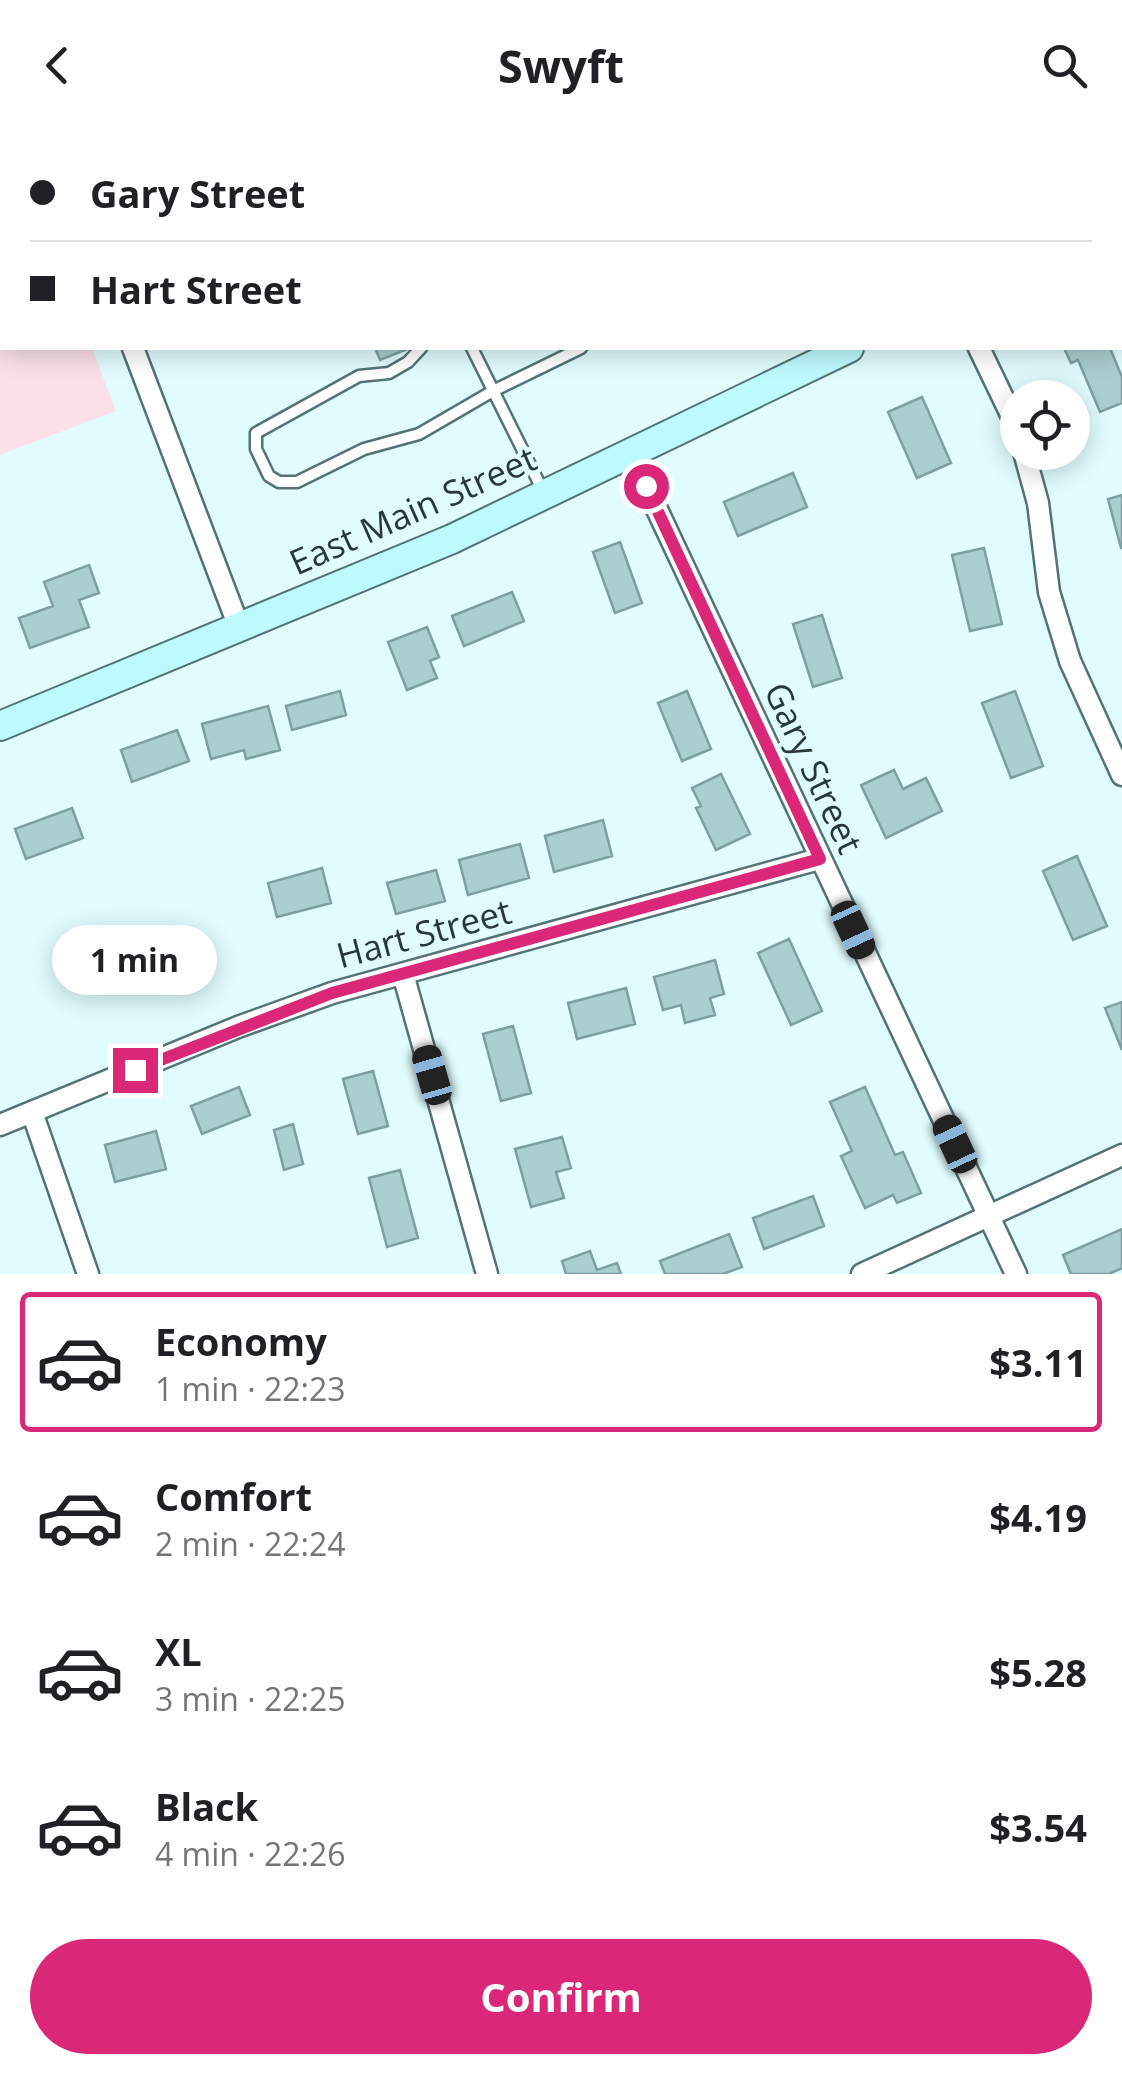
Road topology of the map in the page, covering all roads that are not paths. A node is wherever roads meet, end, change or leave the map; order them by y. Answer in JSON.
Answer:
{"nodes":[{"id":1,"x":134,"y":350,"type":"edge"},
{"id":2,"x":419,"y":350,"type":"edge"},
{"id":3,"x":473,"y":350,"type":"edge"},
{"id":4,"x":577,"y":350,"type":"edge"},
{"id":5,"x":845,"y":350,"type":"edge"},
{"id":6,"x":980,"y":350,"type":"edge"},
{"id":7,"x":492,"y":390,"type":"junction"},
{"id":8,"x":1000,"y":391,"type":"edge"},
{"id":9,"x":630,"y":452,"type":"junction"},
{"id":10,"x":1029,"y":470,"type":"edge"},
{"id":11,"x":544,"y":494,"type":"junction"},
{"id":12,"x":239,"y":627,"type":"junction"},
{"id":13,"x":0,"y":726,"type":"edge"},
{"id":14,"x":1122,"y":774,"type":"edge"},
{"id":15,"x":820,"y":859,"type":"junction"},
{"id":16,"x":403,"y":974,"type":"junction"},
{"id":17,"x":32,"y":1112,"type":"junction"},
{"id":18,"x":0,"y":1125,"type":"edge"},
{"id":19,"x":1122,"y":1155,"type":"edge"},
{"id":20,"x":989,"y":1216,"type":"junction"},
{"id":21,"x":88,"y":1274,"type":"edge"},
{"id":22,"x":487,"y":1274,"type":"edge"},
{"id":23,"x":862,"y":1274,"type":"edge"},
{"id":24,"x":1016,"y":1274,"type":"edge"}],
"edges":[{"from":1,"to":12,"type":"street"},
{"from":2,"to":7,"type":"lane"},
{"from":3,"to":7,"type":"lane"},
{"from":4,"to":7,"type":"lane"},
{"from":5,"to":9,"type":"main road","name":"East Main Street"},
{"from":6,"to":8,"type":"street"},
{"from":7,"to":11,"type":"lane"},
{"from":9,"to":11,"type":"main road","name":"East Main Street"},
{"from":9,"to":15,"type":"street","name":"Gary Street"},
{"from":10,"to":14,"type":"street"},
{"from":11,"to":12,"type":"main road","name":"East Main Street"},
{"from":12,"to":13,"type":"main road","name":"East Main Street"},
{"from":15,"to":16,"type":"street","name":"Hart Street"},
{"from":15,"to":20,"type":"street","name":"Gary Street"},
{"from":16,"to":17,"type":"street","name":"Hart Street"},
{"from":16,"to":22,"type":"street"},
{"from":17,"to":18,"type":"street","name":"Hart Street"},
{"from":17,"to":21,"type":"street"},
{"from":19,"to":20,"type":"street"},
{"from":20,"to":23,"type":"street"},
{"from":20,"to":24,"type":"street","name":"Gary Street"}]}
